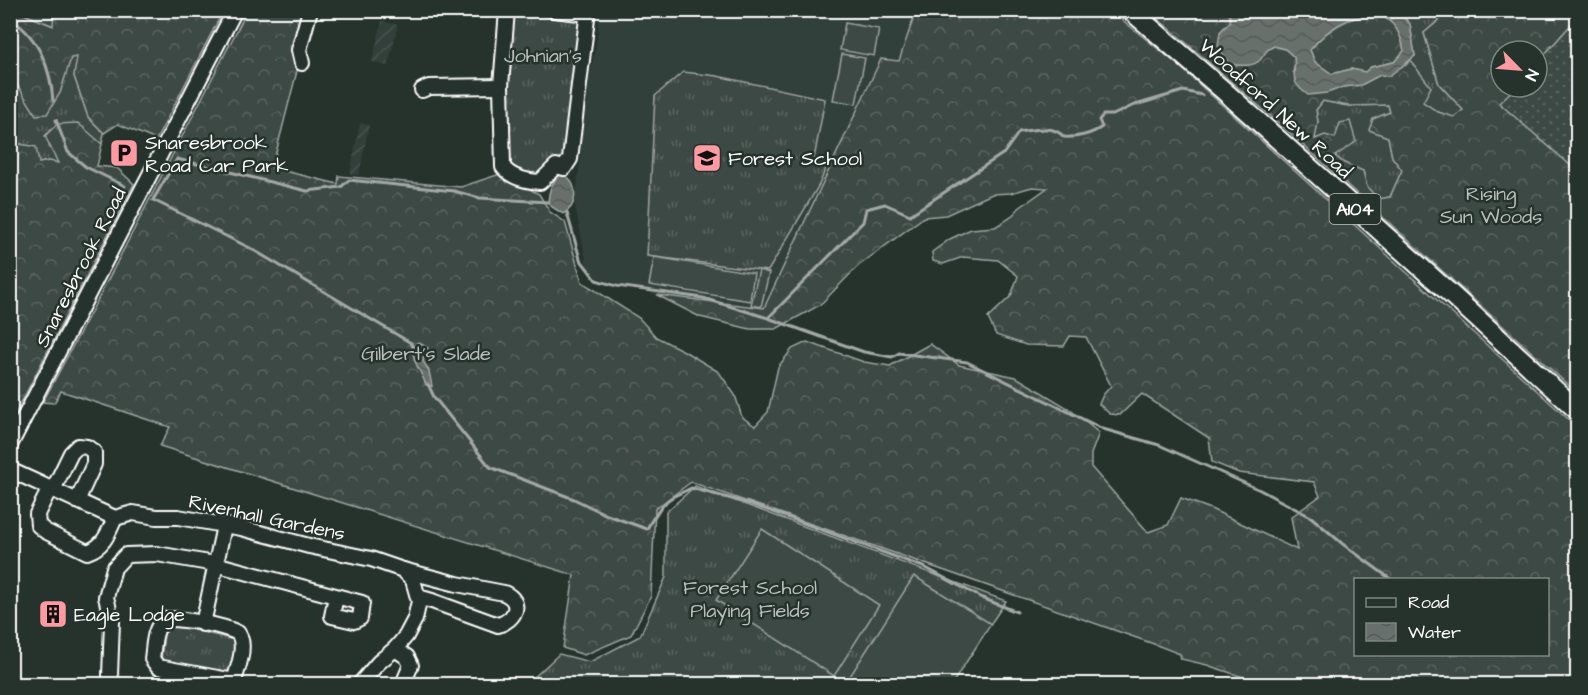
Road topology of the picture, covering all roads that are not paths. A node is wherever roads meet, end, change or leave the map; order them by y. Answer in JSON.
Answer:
{"nodes":[{"id":1,"x":235,"y":10,"type":"edge"},
{"id":2,"x":310,"y":10,"type":"edge"},
{"id":3,"x":507,"y":10,"type":"edge"},
{"id":4,"x":554,"y":10,"type":"edge"},
{"id":5,"x":1130,"y":10,"type":"edge"},
{"id":6,"x":588,"y":12,"type":"edge"},
{"id":7,"x":302,"y":63,"type":"dead end"},
{"id":8,"x":501,"y":86,"type":"junction"},
{"id":9,"x":422,"y":90,"type":"dead end"},
{"id":10,"x":1578,"y":411,"type":"edge"},
{"id":11,"x":10,"y":445,"type":"edge"},
{"id":12,"x":10,"y":470,"type":"edge"},
{"id":13,"x":51,"y":489,"type":"junction"},
{"id":14,"x":77,"y":501,"type":"junction"},
{"id":15,"x":115,"y":518,"type":"junction"},
{"id":16,"x":224,"y":526,"type":"junction"},
{"id":17,"x":215,"y":564,"type":"junction"},
{"id":18,"x":403,"y":570,"type":"junction"},
{"id":19,"x":457,"y":584,"type":"junction"},
{"id":20,"x":336,"y":596,"type":"dead end"},
{"id":21,"x":425,"y":599,"type":"junction"},
{"id":22,"x":203,"y":624,"type":"junction"},
{"id":23,"x":395,"y":649,"type":"junction"},
{"id":24,"x":237,"y":683,"type":"edge"},
{"id":25,"x":113,"y":684,"type":"edge"},
{"id":26,"x":360,"y":684,"type":"edge"},
{"id":27,"x":404,"y":684,"type":"edge"}],
"edges":[{"from":1,"to":11,"type":"street","name":"Snaresbrook Road"},
{"from":2,"to":7,"type":"street"},
{"from":3,"to":8,"type":"street"},
{"from":4,"to":6,"type":"street"},
{"from":5,"to":10,"type":"main road","name":"Woodford New Road","number":"A104"},
{"from":6,"to":8,"type":"street"},
{"from":8,"to":9,"type":"street"},
{"from":12,"to":13,"type":"street"},
{"from":13,"to":14,"type":"street"},
{"from":13,"to":14,"type":"street"},
{"from":13,"to":15,"type":"street"},
{"from":14,"to":15,"type":"street"},
{"from":15,"to":16,"type":"street","name":"Rivenhall Gardens"},
{"from":16,"to":17,"type":"street"},
{"from":16,"to":18,"type":"street","name":"Rivenhall Gardens"},
{"from":17,"to":20,"type":"street"},
{"from":17,"to":22,"type":"street"},
{"from":17,"to":25,"type":"street"},
{"from":18,"to":19,"type":"street"},
{"from":18,"to":21,"type":"street","name":"Rivenhall Gardens"},
{"from":19,"to":21,"type":"street"},
{"from":19,"to":21,"type":"street"},
{"from":21,"to":23,"type":"street"},
{"from":22,"to":24,"type":"street"},
{"from":22,"to":24,"type":"street"},
{"from":23,"to":26,"type":"street"},
{"from":23,"to":27,"type":"street"}]}
